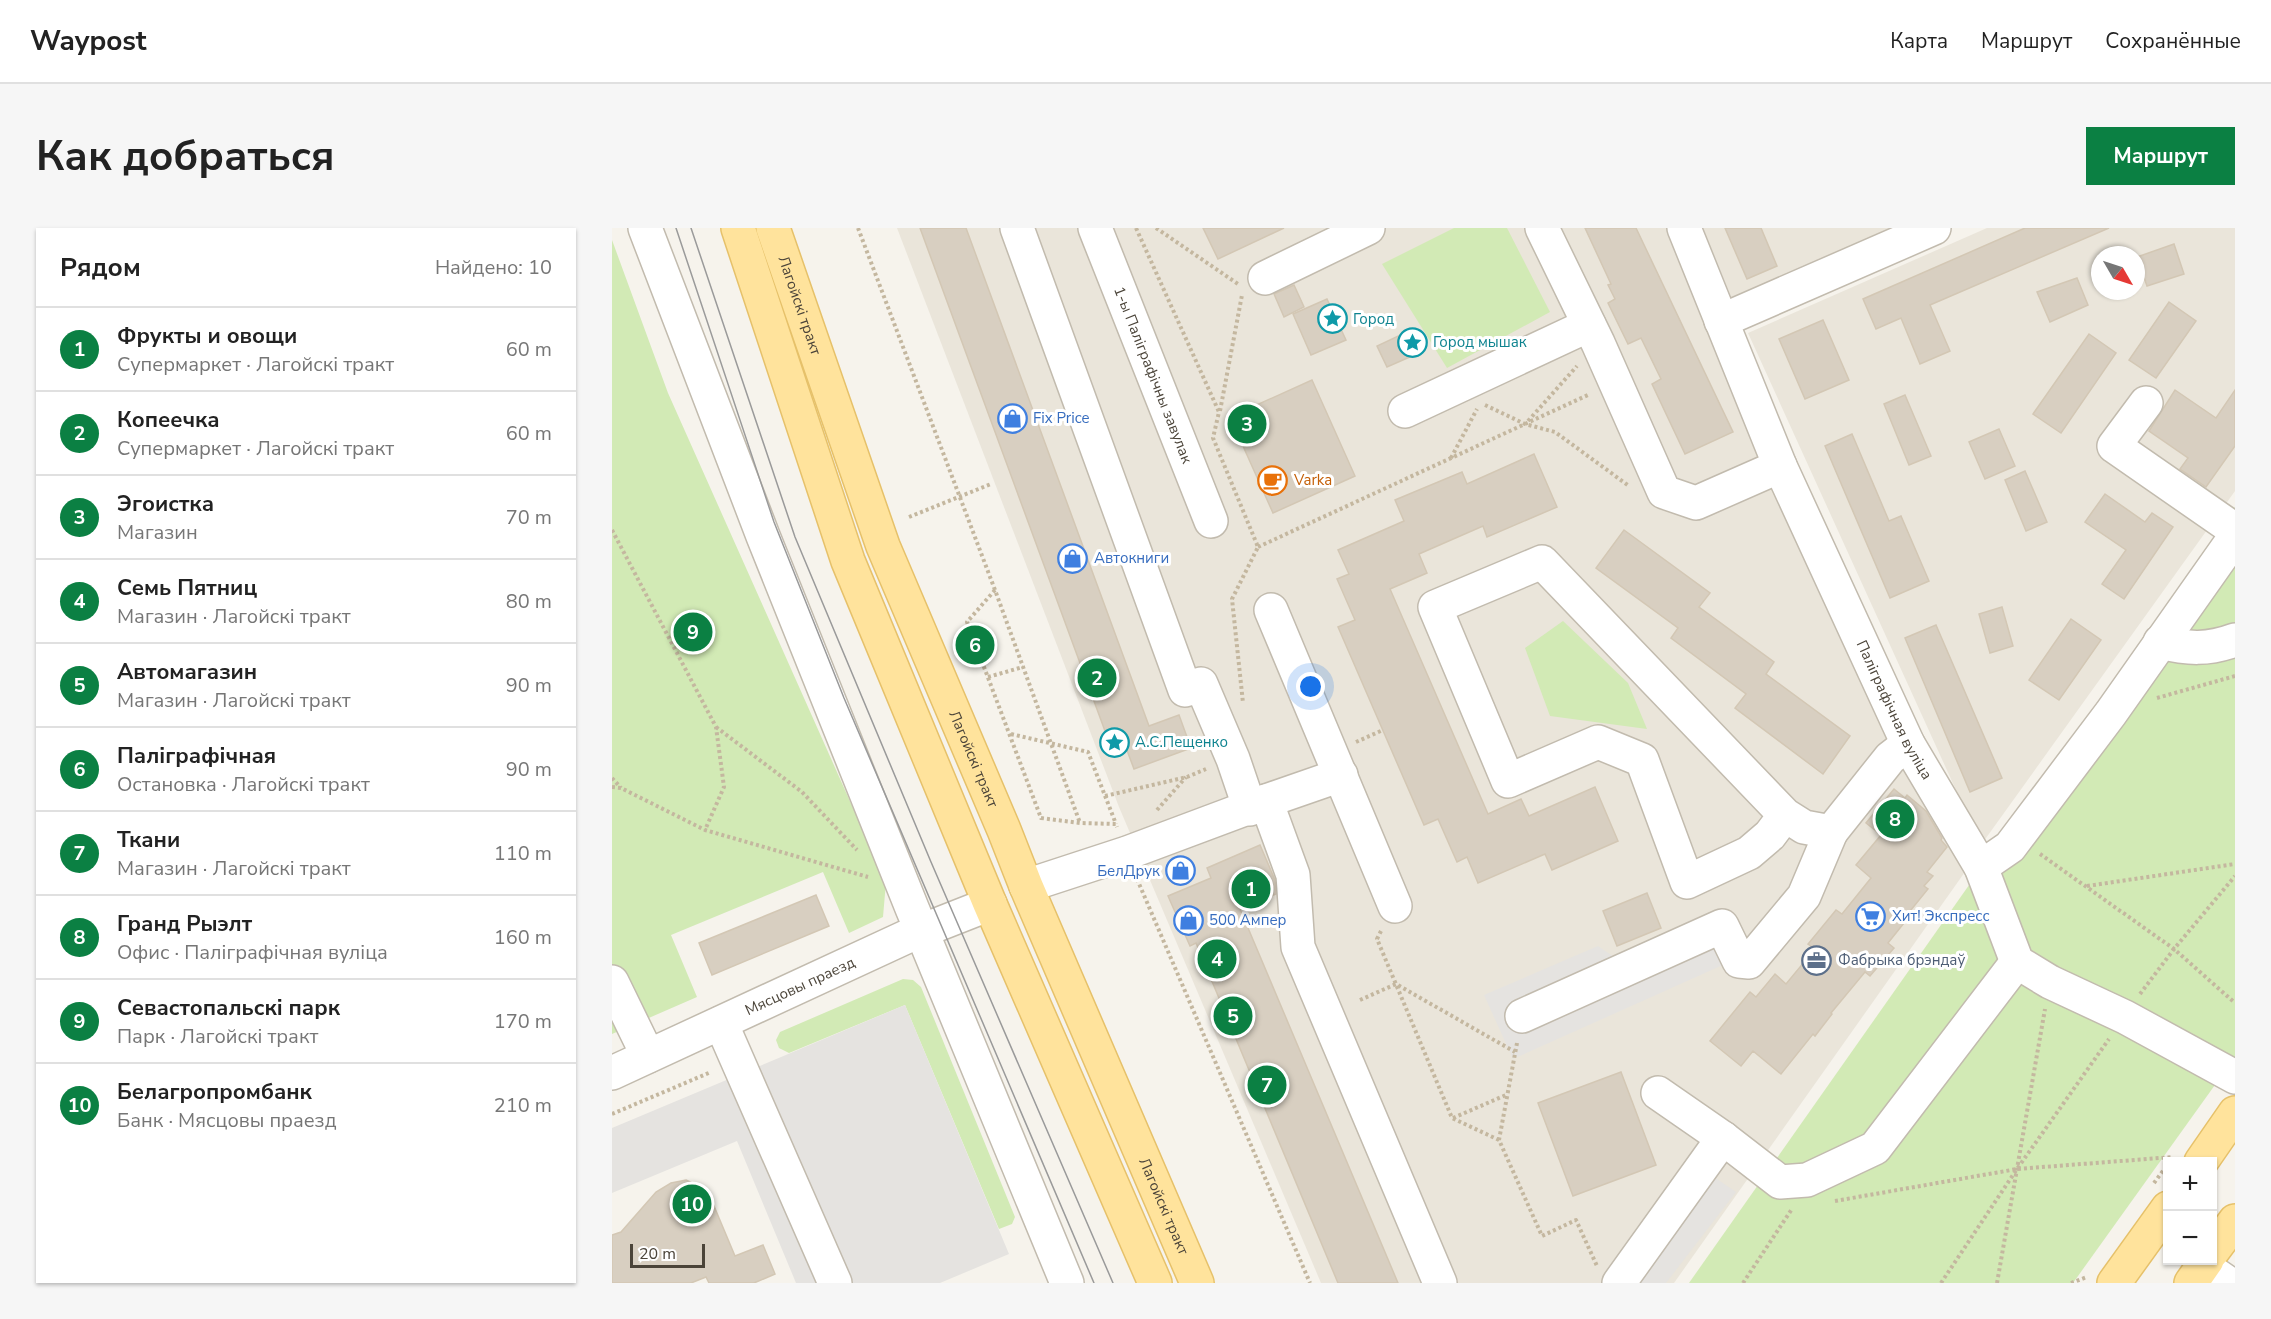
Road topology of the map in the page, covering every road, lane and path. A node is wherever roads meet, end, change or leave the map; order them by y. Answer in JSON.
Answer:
{"nodes":[{"id":1,"x":645,"y":228,"type":"edge"},
{"id":2,"x":738,"y":228,"type":"edge"},
{"id":3,"x":773,"y":228,"type":"edge"},
{"id":4,"x":858,"y":228,"type":"edge"},
{"id":5,"x":1017,"y":228,"type":"edge"},
{"id":6,"x":1095,"y":228,"type":"edge"},
{"id":7,"x":1156,"y":228,"type":"edge"},
{"id":8,"x":1368,"y":228,"type":"edge"},
{"id":9,"x":1542,"y":228,"type":"edge"},
{"id":10,"x":1684,"y":228,"type":"edge"},
{"id":11,"x":1934,"y":228,"type":"edge"},
{"id":12,"x":1265,"y":278,"type":"dead end"},
{"id":13,"x":1721,"y":321,"type":"junction"},
{"id":14,"x":1594,"y":334,"type":"junction"},
{"id":15,"x":1616,"y":382,"type":"junction"},
{"id":16,"x":2146,"y":403,"type":"dead end"},
{"id":17,"x":1405,"y":411,"type":"dead end"},
{"id":18,"x":1220,"y":412,"type":"dead end"},
{"id":19,"x":1526,"y":424,"type":"junction"},
{"id":20,"x":1451,"y":458,"type":"junction"},
{"id":21,"x":1780,"y":466,"type":"junction"},
{"id":22,"x":992,"y":484,"type":"dead end"},
{"id":23,"x":1664,"y":492,"type":"junction"},
{"id":24,"x":960,"y":497,"type":"junction"},
{"id":25,"x":909,"y":517,"type":"dead end"},
{"id":26,"x":1211,"y":521,"type":"dead end"},
{"id":27,"x":612,"y":530,"type":"edge"},
{"id":28,"x":2235,"y":530,"type":"edge"},
{"id":29,"x":2235,"y":537,"type":"edge"},
{"id":30,"x":1258,"y":547,"type":"dead end"},
{"id":31,"x":995,"y":590,"type":"junction"},
{"id":32,"x":1271,"y":610,"type":"dead end"},
{"id":33,"x":2235,"y":640,"type":"edge"},
{"id":34,"x":2160,"y":642,"type":"junction"},
{"id":35,"x":1023,"y":667,"type":"junction"},
{"id":36,"x":2235,"y":676,"type":"edge"},
{"id":37,"x":988,"y":677,"type":"junction"},
{"id":38,"x":2111,"y":712,"type":"junction"},
{"id":39,"x":716,"y":727,"type":"junction"},
{"id":40,"x":1010,"y":734,"type":"junction"},
{"id":41,"x":1051,"y":743,"type":"junction"},
{"id":42,"x":1908,"y":744,"type":"junction"},
{"id":43,"x":1341,"y":775,"type":"junction"},
{"id":44,"x":612,"y":778,"type":"edge"},
{"id":45,"x":612,"y":787,"type":"edge"},
{"id":46,"x":621,"y":788,"type":"junction"},
{"id":47,"x":1258,"y":805,"type":"junction"},
{"id":48,"x":1785,"y":815,"type":"junction"},
{"id":49,"x":1080,"y":823,"type":"junction"},
{"id":50,"x":1116,"y":824,"type":"junction"},
{"id":51,"x":705,"y":830,"type":"junction"},
{"id":52,"x":1831,"y":832,"type":"junction"},
{"id":53,"x":1120,"y":836,"type":"dead end"},
{"id":54,"x":2010,"y":847,"type":"junction"},
{"id":55,"x":863,"y":857,"type":"dead end"},
{"id":56,"x":2235,"y":864,"type":"edge"},
{"id":57,"x":1981,"y":867,"type":"junction"},
{"id":58,"x":1134,"y":873,"type":"dead end"},
{"id":59,"x":2235,"y":876,"type":"edge"},
{"id":60,"x":875,"y":878,"type":"dead end"},
{"id":61,"x":1026,"y":886,"type":"junction"},
{"id":62,"x":2086,"y":886,"type":"junction"},
{"id":63,"x":990,"y":904,"type":"junction"},
{"id":64,"x":1395,"y":906,"type":"joint"},
{"id":65,"x":922,"y":931,"type":"junction"},
{"id":66,"x":2174,"y":949,"type":"junction"},
{"id":67,"x":2017,"y":962,"type":"junction"},
{"id":68,"x":612,"y":982,"type":"edge"},
{"id":69,"x":2050,"y":982,"type":"junction"},
{"id":70,"x":1396,"y":984,"type":"junction"},
{"id":71,"x":1360,"y":1000,"type":"dead end"},
{"id":72,"x":2235,"y":1003,"type":"edge"},
{"id":73,"x":1522,"y":1016,"type":"joint"},
{"id":74,"x":2125,"y":1017,"type":"junction"},
{"id":75,"x":721,"y":1023,"type":"junction"},
{"id":76,"x":1515,"y":1052,"type":"junction"},
{"id":77,"x":648,"y":1056,"type":"junction"},
{"id":78,"x":738,"y":1061,"type":"junction"},
{"id":79,"x":612,"y":1073,"type":"edge"},
{"id":80,"x":2235,"y":1077,"type":"edge"},
{"id":81,"x":1658,"y":1093,"type":"dead end"},
{"id":82,"x":1507,"y":1095,"type":"junction"},
{"id":83,"x":2235,"y":1113,"type":"edge"},
{"id":84,"x":612,"y":1114,"type":"edge"},
{"id":85,"x":1452,"y":1118,"type":"junction"},
{"id":86,"x":1723,"y":1138,"type":"junction"},
{"id":87,"x":1498,"y":1140,"type":"junction"},
{"id":88,"x":2189,"y":1157,"type":"edge"},
{"id":89,"x":2163,"y":1160,"type":"edge"},
{"id":90,"x":2017,"y":1169,"type":"junction"},
{"id":91,"x":1828,"y":1202,"type":"dead end"},
{"id":92,"x":1792,"y":1208,"type":"dead end"},
{"id":93,"x":2165,"y":1211,"type":"edge"},
{"id":94,"x":2235,"y":1221,"type":"edge"},
{"id":95,"x":2208,"y":1269,"type":"edge"},
{"id":96,"x":1609,"y":1278,"type":"edge"},
{"id":97,"x":2101,"y":1280,"type":"edge"},
{"id":98,"x":835,"y":1283,"type":"edge"},
{"id":99,"x":1067,"y":1283,"type":"edge"},
{"id":100,"x":1155,"y":1283,"type":"edge"},
{"id":101,"x":1197,"y":1283,"type":"edge"},
{"id":102,"x":1310,"y":1283,"type":"edge"},
{"id":103,"x":1440,"y":1283,"type":"edge"},
{"id":104,"x":1743,"y":1283,"type":"edge"},
{"id":105,"x":1941,"y":1283,"type":"edge"},
{"id":106,"x":1997,"y":1283,"type":"edge"},
{"id":107,"x":2072,"y":1283,"type":"edge"}],
"edges":[{"from":1,"to":65,"type":"street"},
{"from":2,"to":63,"type":"main road"},
{"from":3,"to":61,"type":"main road","name":"Лагойскі тракт"},
{"from":4,"to":24,"type":"path"},
{"from":5,"to":47,"type":"street"},
{"from":6,"to":26,"type":"street","name":"1-ы Паліграфічны завулак"},
{"from":7,"to":18,"type":"path"},
{"from":8,"to":12,"type":"street"},
{"from":9,"to":14,"type":"street"},
{"from":10,"to":13,"type":"street","name":"Паліграфічная вуліца"},
{"from":11,"to":13,"type":"street"},
{"from":13,"to":21,"type":"street","name":"Паліграфічная вуліца"},
{"from":14,"to":15,"type":"street"},
{"from":14,"to":17,"type":"street"},
{"from":14,"to":19,"type":"path"},
{"from":15,"to":19,"type":"path"},
{"from":15,"to":23,"type":"street"},
{"from":16,"to":28,"type":"street"},
{"from":19,"to":20,"type":"path"},
{"from":19,"to":20,"type":"path"},
{"from":19,"to":23,"type":"path"},
{"from":20,"to":30,"type":"path"},
{"from":21,"to":23,"type":"street"},
{"from":21,"to":42,"type":"street","name":"Паліграфічная вуліца"},
{"from":22,"to":24,"type":"path"},
{"from":24,"to":25,"type":"path"},
{"from":24,"to":31,"type":"path"},
{"from":27,"to":39,"type":"path"},
{"from":29,"to":34,"type":"street"},
{"from":31,"to":35,"type":"path"},
{"from":31,"to":37,"type":"path"},
{"from":32,"to":43,"type":"street"},
{"from":33,"to":34,"type":"street"},
{"from":34,"to":38,"type":"street"},
{"from":35,"to":37,"type":"path"},
{"from":35,"to":41,"type":"path"},
{"from":36,"to":38,"type":"path"},
{"from":37,"to":40,"type":"path"},
{"from":38,"to":54,"type":"street"},
{"from":39,"to":51,"type":"path"},
{"from":39,"to":55,"type":"path"},
{"from":40,"to":41,"type":"path"},
{"from":40,"to":49,"type":"path"},
{"from":41,"to":49,"type":"path"},
{"from":41,"to":50,"type":"path"},
{"from":42,"to":52,"type":"street"},
{"from":42,"to":57,"type":"street","name":"Паліграфічная вуліца"},
{"from":43,"to":47,"type":"street"},
{"from":43,"to":64,"type":"street"},
{"from":44,"to":46,"type":"path"},
{"from":45,"to":46,"type":"path"},
{"from":46,"to":51,"type":"path"},
{"from":47,"to":61,"type":"street"},
{"from":47,"to":103,"type":"street"},
{"from":48,"to":48,"type":"street"},
{"from":48,"to":52,"type":"street"},
{"from":49,"to":50,"type":"path"},
{"from":50,"to":53,"type":"path"},
{"from":51,"to":60,"type":"path"},
{"from":52,"to":73,"type":"street"},
{"from":54,"to":57,"type":"street"},
{"from":54,"to":62,"type":"path"},
{"from":56,"to":62,"type":"path"},
{"from":57,"to":67,"type":"street","name":"Паліграфічная вуліца"},
{"from":58,"to":102,"type":"path"},
{"from":59,"to":66,"type":"path"},
{"from":61,"to":63,"type":"main road"},
{"from":61,"to":101,"type":"main road","name":"Лагойскі тракт"},
{"from":62,"to":66,"type":"path"},
{"from":63,"to":65,"type":"street","name":"Мясцовы праезд"},
{"from":63,"to":100,"type":"main road"},
{"from":64,"to":70,"type":"path"},
{"from":65,"to":75,"type":"street","name":"Мясцовы праезд"},
{"from":65,"to":99,"type":"street"},
{"from":66,"to":72,"type":"path"},
{"from":66,"to":74,"type":"path"},
{"from":67,"to":69,"type":"street"},
{"from":67,"to":86,"type":"street"},
{"from":68,"to":77,"type":"street"},
{"from":69,"to":74,"type":"street"},
{"from":69,"to":90,"type":"path"},
{"from":70,"to":71,"type":"path"},
{"from":70,"to":76,"type":"path"},
{"from":70,"to":85,"type":"path"},
{"from":73,"to":76,"type":"path"},
{"from":74,"to":80,"type":"street"},
{"from":74,"to":90,"type":"path"},
{"from":75,"to":77,"type":"street","name":"Мясцовы праезд"},
{"from":75,"to":78,"type":"street"},
{"from":76,"to":82,"type":"path"},
{"from":77,"to":79,"type":"street","name":"Мясцовы праезд"},
{"from":78,"to":84,"type":"path"},
{"from":78,"to":98,"type":"street"},
{"from":81,"to":86,"type":"street"},
{"from":82,"to":85,"type":"path"},
{"from":82,"to":87,"type":"path"},
{"from":83,"to":88,"type":"main road"},
{"from":85,"to":87,"type":"path"},
{"from":86,"to":96,"type":"street"},
{"from":87,"to":96,"type":"path"},
{"from":89,"to":90,"type":"path"},
{"from":90,"to":91,"type":"path"},
{"from":90,"to":105,"type":"path"},
{"from":90,"to":106,"type":"path"},
{"from":92,"to":104,"type":"path"},
{"from":93,"to":97,"type":"main road"},
{"from":94,"to":95,"type":"main road"},
{"from":97,"to":107,"type":"path"}]}
